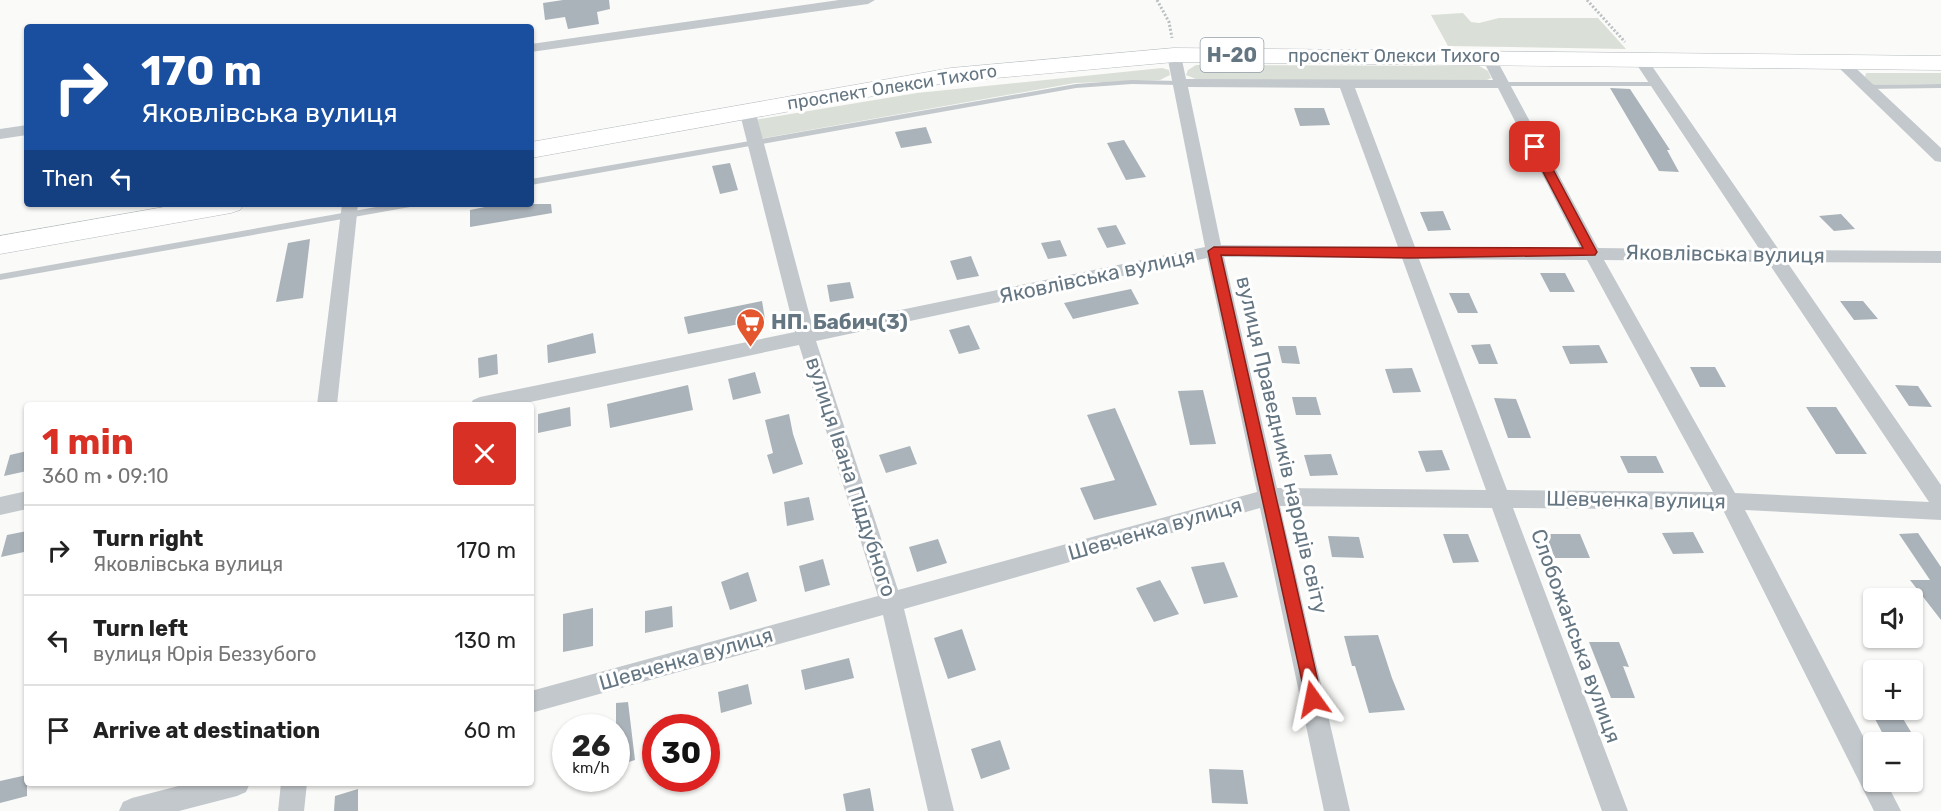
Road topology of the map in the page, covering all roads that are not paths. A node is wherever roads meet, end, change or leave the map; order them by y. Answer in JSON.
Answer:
{"nodes":[{"id":1,"x":868,"y":0,"type":"edge"},
{"id":2,"x":825,"y":2,"type":"edge"},
{"id":3,"x":534,"y":48,"type":"edge"},
{"id":4,"x":1174,"y":55,"type":"junction"},
{"id":5,"x":1488,"y":56,"type":"junction"},
{"id":6,"x":1640,"y":59,"type":"junction"},
{"id":7,"x":1841,"y":62,"type":"junction"},
{"id":8,"x":1941,"y":63,"type":"edge"},
{"id":9,"x":1180,"y":83,"type":"junction"},
{"id":10,"x":1346,"y":84,"type":"junction"},
{"id":11,"x":1502,"y":84,"type":"junction"},
{"id":12,"x":1657,"y":84,"type":"junction"},
{"id":13,"x":1941,"y":86,"type":"edge"},
{"id":14,"x":1867,"y":87,"type":"junction"},
{"id":15,"x":747,"y":110,"type":"junction"},
{"id":16,"x":24,"y":130,"type":"edge"},
{"id":17,"x":0,"y":134,"type":"edge"},
{"id":18,"x":755,"y":143,"type":"junction"},
{"id":19,"x":534,"y":149,"type":"edge"},
{"id":20,"x":1941,"y":157,"type":"edge"},
{"id":21,"x":534,"y":182,"type":"edge"},
{"id":22,"x":214,"y":207,"type":"edge"},
{"id":23,"x":374,"y":207,"type":"edge"},
{"id":24,"x":350,"y":209,"type":"edge"},
{"id":25,"x":0,"y":245,"type":"edge"},
{"id":26,"x":1214,"y":251,"type":"junction"},
{"id":27,"x":1591,"y":252,"type":"junction"},
{"id":28,"x":1410,"y":254,"type":"junction"},
{"id":29,"x":1774,"y":255,"type":"junction"},
{"id":30,"x":1941,"y":257,"type":"edge"},
{"id":31,"x":0,"y":277,"type":"edge"},
{"id":32,"x":806,"y":338,"type":"junction"},
{"id":33,"x":327,"y":402,"type":"edge"},
{"id":34,"x":495,"y":402,"type":"edge"},
{"id":35,"x":1270,"y":497,"type":"junction"},
{"id":36,"x":1499,"y":499,"type":"junction"},
{"id":37,"x":24,"y":501,"type":"edge"},
{"id":38,"x":1729,"y":501,"type":"junction"},
{"id":39,"x":1941,"y":502,"type":"edge"},
{"id":40,"x":0,"y":506,"type":"edge"},
{"id":41,"x":1941,"y":511,"type":"edge"},
{"id":42,"x":891,"y":602,"type":"junction"},
{"id":43,"x":534,"y":701,"type":"edge"},
{"id":44,"x":226,"y":786,"type":"edge"},
{"id":45,"x":294,"y":786,"type":"edge"},
{"id":46,"x":132,"y":811,"type":"edge"},
{"id":47,"x":291,"y":811,"type":"edge"},
{"id":48,"x":941,"y":811,"type":"edge"},
{"id":49,"x":1337,"y":811,"type":"edge"},
{"id":50,"x":1615,"y":811,"type":"edge"},
{"id":51,"x":1888,"y":811,"type":"edge"}],
"edges":[{"from":1,"to":2,"type":"street"},
{"from":2,"to":3,"type":"street"},
{"from":4,"to":5,"type":"main road","name":"проспект Олекси Тихого","number":"Н-20"},
{"from":4,"to":9,"type":"street","name":"вулиця Праведників народів світу"},
{"from":4,"to":15,"type":"main road","name":"проспект Олекси Тихого","number":"Н-20"},
{"from":5,"to":6,"type":"main road","name":"проспект Олекси Тихого","number":"Н-20"},
{"from":5,"to":11,"type":"street"},
{"from":6,"to":7,"type":"main road","name":"проспект Олекси Тихого","number":"Н-20"},
{"from":6,"to":12,"type":"street"},
{"from":7,"to":8,"type":"main road","name":"проспект Олекси Тихого","number":"Н-20"},
{"from":7,"to":14,"type":"street"},
{"from":9,"to":10,"type":"street"},
{"from":9,"to":18,"type":"lane"},
{"from":9,"to":26,"type":"street","name":"вулиця Праведників народів світу"},
{"from":10,"to":11,"type":"street"},
{"from":10,"to":28,"type":"street","name":"Слобожанська вулиця"},
{"from":11,"to":12,"type":"lane"},
{"from":11,"to":27,"type":"street"},
{"from":12,"to":29,"type":"street"},
{"from":13,"to":14,"type":"lane"},
{"from":14,"to":20,"type":"street"},
{"from":15,"to":18,"type":"street","name":"вулиця Івана Піддубного"},
{"from":15,"to":19,"type":"main road","name":"проспект Олекси Тихого","number":"Н-20"},
{"from":16,"to":17,"type":"street"},
{"from":18,"to":21,"type":"lane"},
{"from":18,"to":32,"type":"street","name":"вулиця Івана Піддубного"},
{"from":22,"to":25,"type":"main road"},
{"from":23,"to":24,"type":"lane"},
{"from":24,"to":31,"type":"lane"},
{"from":24,"to":33,"type":"street"},
{"from":26,"to":28,"type":"street","name":"Яковлівська вулиця"},
{"from":26,"to":32,"type":"street","name":"Яковлівська вулиця"},
{"from":26,"to":35,"type":"street","name":"вулиця Праведників народів світу"},
{"from":27,"to":28,"type":"street","name":"Яковлівська вулиця"},
{"from":27,"to":29,"type":"street","name":"Яковлівська вулиця"},
{"from":27,"to":38,"type":"street"},
{"from":28,"to":36,"type":"street","name":"Слобожанська вулиця"},
{"from":29,"to":30,"type":"street","name":"Яковлівська вулиця"},
{"from":29,"to":39,"type":"street"},
{"from":32,"to":34,"type":"street","name":"Яковлівська вулиця"},
{"from":32,"to":42,"type":"street","name":"вулиця Івана Піддубного"},
{"from":35,"to":36,"type":"street","name":"Шевченка вулиця"},
{"from":35,"to":42,"type":"street","name":"Шевченка вулиця"},
{"from":35,"to":49,"type":"street","name":"вулиця Праведників народів світу"},
{"from":36,"to":38,"type":"street","name":"Шевченка вулиця"},
{"from":36,"to":50,"type":"street","name":"Слобожанська вулиця"},
{"from":37,"to":40,"type":"street"},
{"from":38,"to":41,"type":"street","name":"Шевченка вулиця"},
{"from":38,"to":51,"type":"street"},
{"from":42,"to":43,"type":"street","name":"Шевченка вулиця"},
{"from":42,"to":48,"type":"street","name":"вулиця Івана Піддубного"},
{"from":44,"to":46,"type":"street"},
{"from":45,"to":47,"type":"street"}]}
